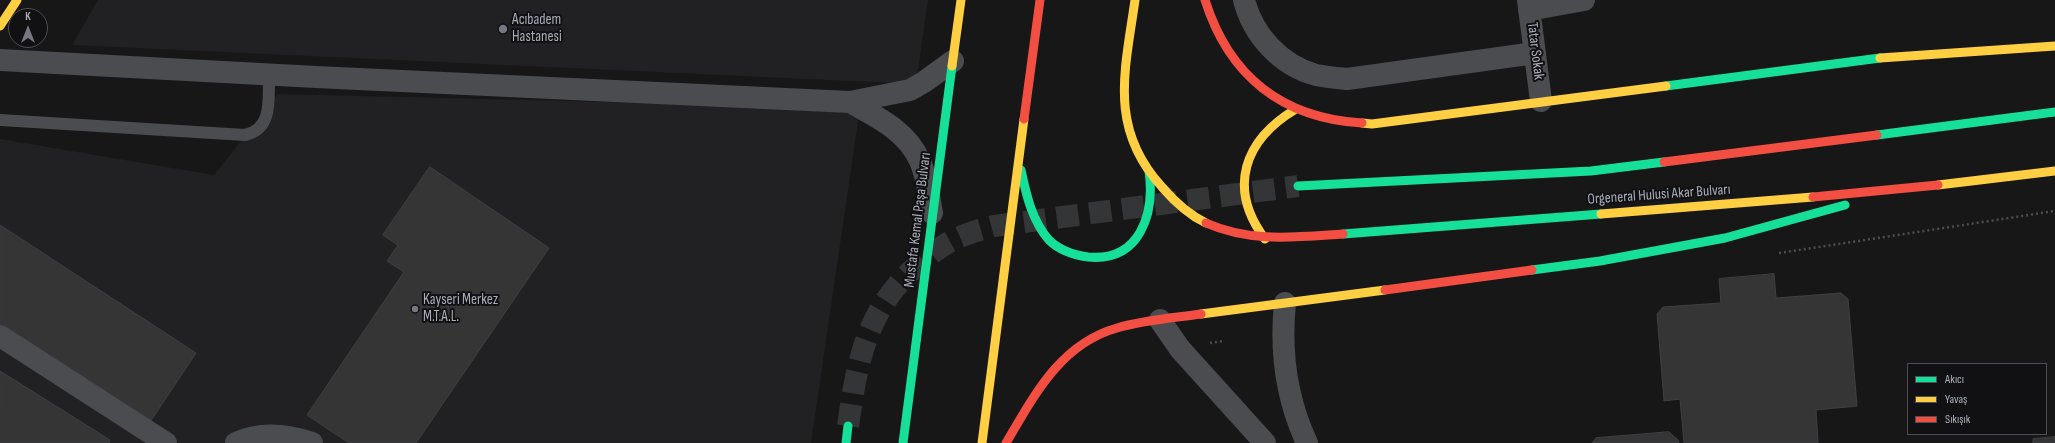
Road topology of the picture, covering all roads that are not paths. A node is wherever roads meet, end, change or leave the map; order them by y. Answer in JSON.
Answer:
{"nodes":[{"id":1,"x":17,"y":0,"type":"edge"},
{"id":2,"x":961,"y":0,"type":"edge"},
{"id":3,"x":1040,"y":0,"type":"edge"},
{"id":4,"x":1135,"y":0,"type":"edge"},
{"id":5,"x":1205,"y":0,"type":"edge"},
{"id":6,"x":1244,"y":0,"type":"edge"},
{"id":7,"x":1584,"y":0,"type":"edge"},
{"id":8,"x":1529,"y":5,"type":"edge"},
{"id":9,"x":0,"y":26,"type":"edge"},
{"id":10,"x":2055,"y":46,"type":"edge"},
{"id":11,"x":1535,"y":53,"type":"junction"},
{"id":12,"x":0,"y":60,"type":"edge"},
{"id":13,"x":953,"y":61,"type":"junction"},
{"id":14,"x":269,"y":74,"type":"junction"},
{"id":15,"x":1541,"y":101,"type":"junction"},
{"id":16,"x":850,"y":102,"type":"junction"},
{"id":17,"x":1296,"y":108,"type":"junction"},
{"id":18,"x":2055,"y":112,"type":"edge"},
{"id":19,"x":0,"y":120,"type":"edge"},
{"id":20,"x":1018,"y":158,"type":"junction"},
{"id":21,"x":1148,"y":170,"type":"junction"},
{"id":22,"x":2055,"y":171,"type":"edge"},
{"id":23,"x":1298,"y":186,"type":"tunnel mouth"},
{"id":24,"x":1893,"y":191,"type":"junction"},
{"id":25,"x":933,"y":216,"type":"junction"},
{"id":26,"x":1265,"y":239,"type":"junction"},
{"id":27,"x":1285,"y":303,"type":"junction"},
{"id":28,"x":1160,"y":320,"type":"junction"},
{"id":29,"x":0,"y":336,"type":"edge"},
{"id":30,"x":848,"y":426,"type":"tunnel mouth"},
{"id":31,"x":166,"y":443,"type":"edge"},
{"id":32,"x":236,"y":443,"type":"edge"},
{"id":33,"x":312,"y":443,"type":"edge"},
{"id":34,"x":846,"y":443,"type":"edge"},
{"id":35,"x":903,"y":443,"type":"edge"},
{"id":36,"x":982,"y":443,"type":"edge"},
{"id":37,"x":1006,"y":443,"type":"edge"},
{"id":38,"x":1265,"y":443,"type":"edge"},
{"id":39,"x":1307,"y":443,"type":"edge"}],
"edges":[{"from":1,"to":9,"type":"main road"},
{"from":2,"to":13,"type":"main road","name":"Mustafa Kemal Paşa Bulvarı"},
{"from":3,"to":20,"type":"main road"},
{"from":4,"to":21,"type":"main road"},
{"from":5,"to":17,"type":"main road"},
{"from":6,"to":11,"type":"street"},
{"from":7,"to":8,"type":"street"},
{"from":8,"to":11,"type":"street","name":"Tatar Sokak"},
{"from":10,"to":15,"type":"main road"},
{"from":11,"to":15,"type":"street","name":"Tatar Sokak"},
{"from":12,"to":14,"type":"street"},
{"from":13,"to":16,"type":"street"},
{"from":13,"to":25,"type":"main road","name":"Mustafa Kemal Paşa Bulvarı"},
{"from":14,"to":16,"type":"street"},
{"from":14,"to":19,"type":"lane"},
{"from":15,"to":17,"type":"main road"},
{"from":16,"to":25,"type":"street"},
{"from":17,"to":26,"type":"main road"},
{"from":18,"to":23,"type":"main road","name":"Orgeneral Hulusi Akar Bulvarı"},
{"from":20,"to":21,"type":"main road"},
{"from":20,"to":36,"type":"main road"},
{"from":21,"to":26,"type":"main road","name":"Orgeneral Hulusi Akar Bulvarı"},
{"from":22,"to":24,"type":"main road","name":"Orgeneral Hulusi Akar Bulvarı"},
{"from":24,"to":26,"type":"main road","name":"Orgeneral Hulusi Akar Bulvarı"},
{"from":24,"to":27,"type":"main road"},
{"from":25,"to":35,"type":"main road","name":"Mustafa Kemal Paşa Bulvarı"},
{"from":27,"to":28,"type":"main road"},
{"from":27,"to":39,"type":"street"},
{"from":28,"to":37,"type":"main road"},
{"from":28,"to":38,"type":"street"},
{"from":29,"to":31,"type":"street"},
{"from":30,"to":34,"type":"main road"},
{"from":32,"to":33,"type":"street"}]}
